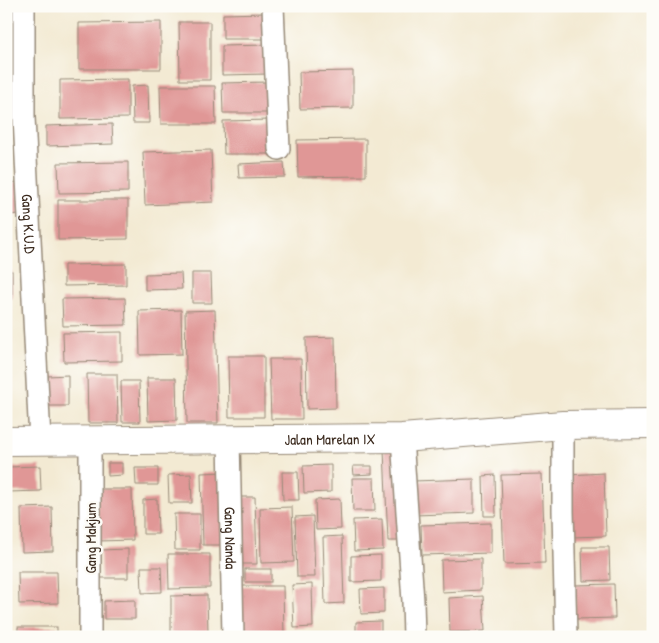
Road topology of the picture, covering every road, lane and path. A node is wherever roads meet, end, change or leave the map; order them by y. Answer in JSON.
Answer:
{"nodes":[{"id":1,"x":24,"y":6,"type":"edge"},
{"id":2,"x":274,"y":6,"type":"edge"},
{"id":3,"x":279,"y":149,"type":"dead end"},
{"id":4,"x":653,"y":424,"type":"edge"},
{"id":5,"x":563,"y":425,"type":"junction"},
{"id":6,"x":229,"y":438,"type":"junction"},
{"id":7,"x":402,"y":438,"type":"junction"},
{"id":8,"x":40,"y":440,"type":"junction"},
{"id":9,"x":90,"y":440,"type":"junction"},
{"id":10,"x":6,"y":441,"type":"edge"},
{"id":11,"x":90,"y":637,"type":"edge"},
{"id":12,"x":234,"y":637,"type":"edge"},
{"id":13,"x":414,"y":637,"type":"edge"},
{"id":14,"x":566,"y":637,"type":"edge"}],
"edges":[{"from":1,"to":8,"type":"street","name":"Gang K.U.D"},
{"from":2,"to":3,"type":"street"},
{"from":4,"to":5,"type":"main road","name":"Jalan Marelan IX"},
{"from":5,"to":7,"type":"main road","name":"Jalan Marelan IX"},
{"from":5,"to":14,"type":"street"},
{"from":6,"to":7,"type":"main road","name":"Jalan Marelan IX"},
{"from":6,"to":9,"type":"main road","name":"Jalan Marelan IX"},
{"from":6,"to":12,"type":"street","name":"Gang Nanda"},
{"from":7,"to":13,"type":"street"},
{"from":8,"to":9,"type":"main road","name":"Jalan Marelan IX"},
{"from":8,"to":10,"type":"main road","name":"Jalan Marelan IX"},
{"from":9,"to":11,"type":"street","name":"Gang Makjum"}]}
